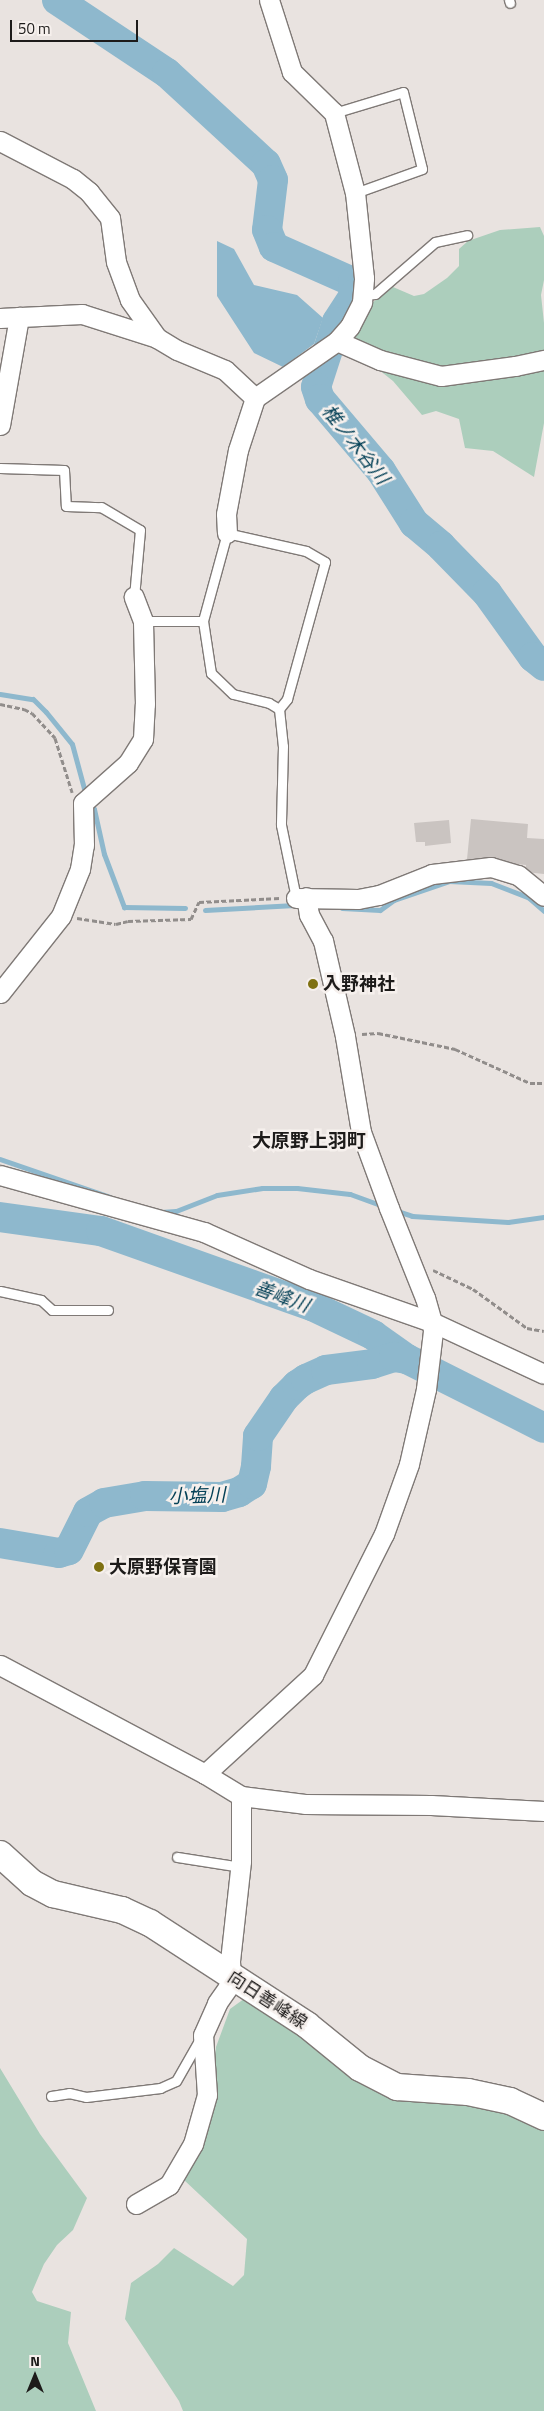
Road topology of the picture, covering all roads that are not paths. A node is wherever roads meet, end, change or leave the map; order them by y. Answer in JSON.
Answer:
{"nodes":[{"id":1,"x":269,"y":0,"type":"edge"},
{"id":2,"x":334,"y":113,"type":"junction"},
{"id":3,"x":0,"y":141,"type":"edge"},
{"id":4,"x":355,"y":193,"type":"junction"},
{"id":5,"x":467,"y":235,"type":"dead end"},
{"id":6,"x":363,"y":295,"type":"junction"},
{"id":7,"x":19,"y":317,"type":"junction"},
{"id":8,"x":0,"y":318,"type":"edge"},
{"id":9,"x":157,"y":338,"type":"junction"},
{"id":10,"x":330,"y":346,"type":"junction"},
{"id":11,"x":544,"y":360,"type":"edge"},
{"id":12,"x":255,"y":398,"type":"junction"},
{"id":13,"x":0,"y":426,"type":"edge"},
{"id":14,"x":0,"y":468,"type":"edge"},
{"id":15,"x":227,"y":532,"type":"junction"},
{"id":16,"x":134,"y":597,"type":"joint"},
{"id":17,"x":143,"y":622,"type":"junction"},
{"id":18,"x":203,"y":622,"type":"junction"},
{"id":19,"x":279,"y":709,"type":"junction"},
{"id":20,"x":544,"y":896,"type":"edge"},
{"id":21,"x":301,"y":898,"type":"junction"},
{"id":22,"x":0,"y":993,"type":"edge"},
{"id":23,"x":0,"y":1175,"type":"edge"},
{"id":24,"x":0,"y":1291,"type":"edge"},
{"id":25,"x":108,"y":1310,"type":"dead end"},
{"id":26,"x":432,"y":1327,"type":"junction"},
{"id":27,"x":544,"y":1374,"type":"edge"},
{"id":28,"x":0,"y":1665,"type":"edge"},
{"id":29,"x":205,"y":1774,"type":"junction"},
{"id":30,"x":241,"y":1796,"type":"junction"},
{"id":31,"x":544,"y":1811,"type":"edge"},
{"id":32,"x":0,"y":1854,"type":"edge"},
{"id":33,"x":177,"y":1857,"type":"dead end"},
{"id":34,"x":241,"y":1867,"type":"junction"},
{"id":35,"x":231,"y":1976,"type":"junction"},
{"id":36,"x":203,"y":2035,"type":"junction"},
{"id":37,"x":51,"y":2096,"type":"dead end"},
{"id":38,"x":544,"y":2117,"type":"edge"},
{"id":39,"x":136,"y":2204,"type":"dead end"}],
"edges":[{"from":1,"to":2,"type":"street"},
{"from":2,"to":4,"type":"street"},
{"from":2,"to":4,"type":"lane"},
{"from":3,"to":9,"type":"street"},
{"from":4,"to":6,"type":"street"},
{"from":5,"to":6,"type":"lane"},
{"from":6,"to":10,"type":"street"},
{"from":7,"to":8,"type":"street"},
{"from":7,"to":9,"type":"street"},
{"from":7,"to":13,"type":"street"},
{"from":9,"to":12,"type":"street"},
{"from":10,"to":11,"type":"street"},
{"from":10,"to":12,"type":"street"},
{"from":12,"to":15,"type":"street"},
{"from":14,"to":16,"type":"lane"},
{"from":15,"to":18,"type":"lane"},
{"from":15,"to":19,"type":"lane"},
{"from":16,"to":17,"type":"street"},
{"from":17,"to":18,"type":"lane"},
{"from":17,"to":22,"type":"street"},
{"from":18,"to":19,"type":"lane"},
{"from":19,"to":21,"type":"lane"},
{"from":20,"to":21,"type":"street"},
{"from":21,"to":26,"type":"street"},
{"from":23,"to":26,"type":"street"},
{"from":24,"to":25,"type":"lane"},
{"from":26,"to":27,"type":"street"},
{"from":26,"to":29,"type":"street"},
{"from":28,"to":29,"type":"street"},
{"from":29,"to":30,"type":"street"},
{"from":30,"to":31,"type":"street"},
{"from":30,"to":34,"type":"street"},
{"from":32,"to":35,"type":"main road","name":"向日善峰線"},
{"from":33,"to":34,"type":"lane"},
{"from":34,"to":35,"type":"street"},
{"from":35,"to":36,"type":"street"},
{"from":35,"to":38,"type":"main road","name":"向日善峰線"},
{"from":36,"to":37,"type":"lane"},
{"from":36,"to":39,"type":"street"}]}
